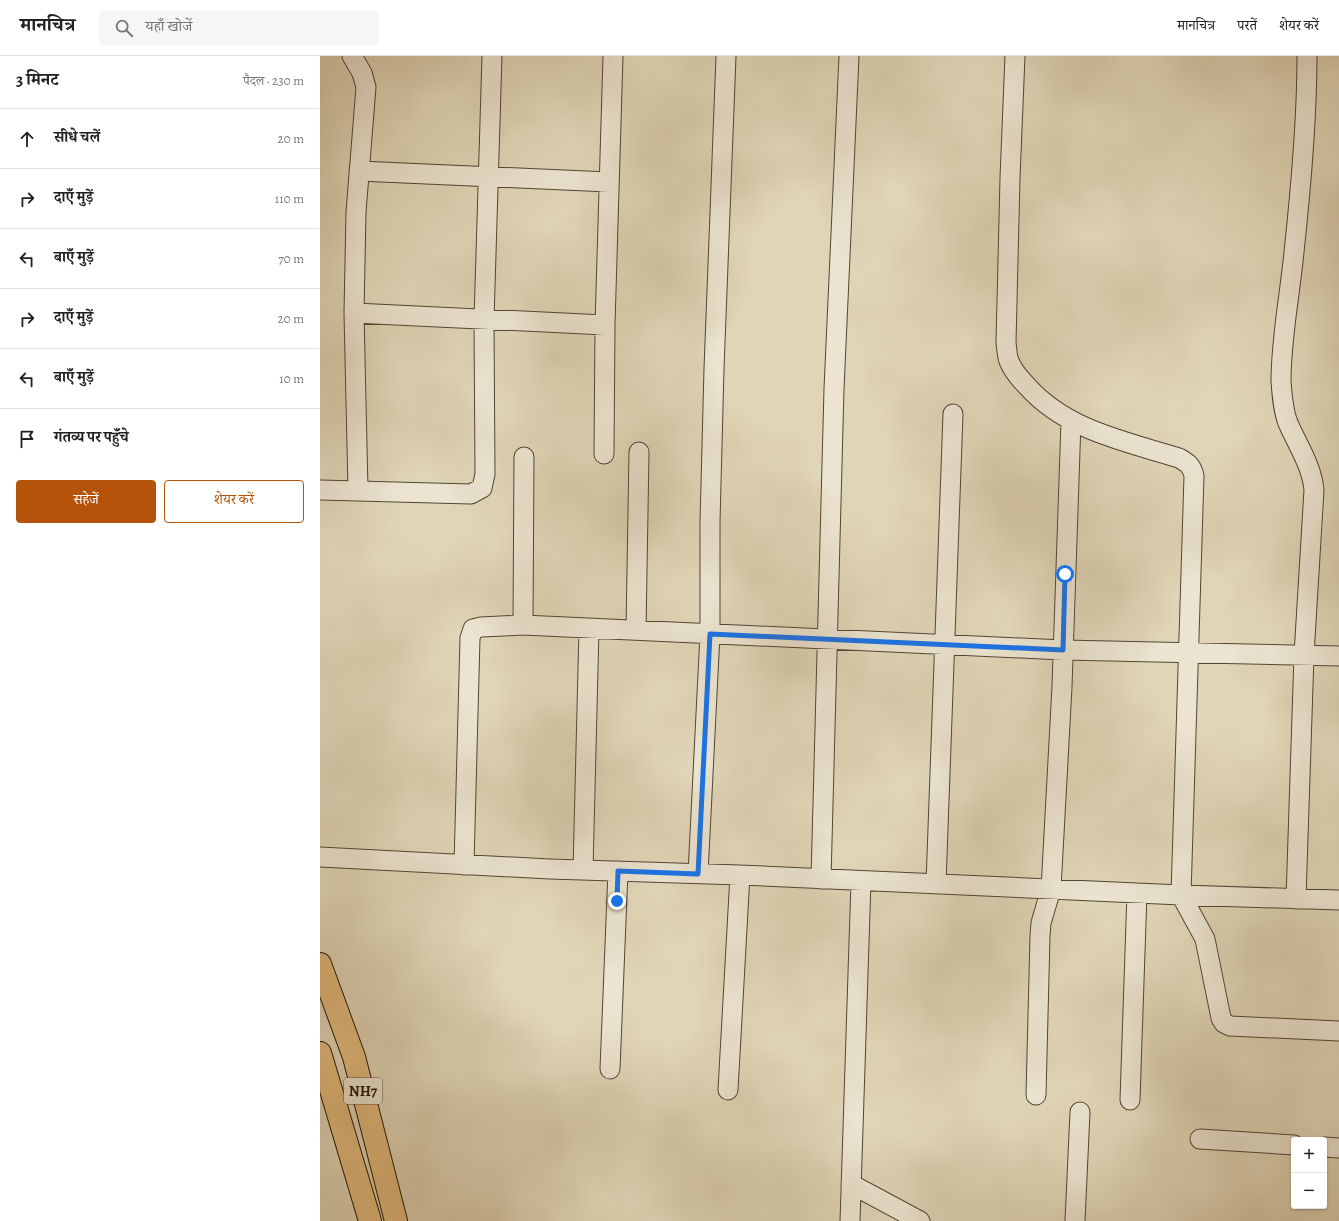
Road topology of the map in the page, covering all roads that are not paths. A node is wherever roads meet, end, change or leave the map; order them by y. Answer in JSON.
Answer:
{"nodes":[{"id":1,"x":352,"y":56,"type":"edge"},
{"id":2,"x":492,"y":56,"type":"edge"},
{"id":3,"x":613,"y":56,"type":"edge"},
{"id":4,"x":726,"y":56,"type":"edge"},
{"id":5,"x":849,"y":56,"type":"edge"},
{"id":6,"x":1015,"y":56,"type":"edge"},
{"id":7,"x":1308,"y":56,"type":"edge"},
{"id":8,"x":359,"y":171,"type":"junction"},
{"id":9,"x":488,"y":177,"type":"junction"},
{"id":10,"x":609,"y":182,"type":"junction"},
{"id":11,"x":354,"y":313,"type":"junction"},
{"id":12,"x":484,"y":320,"type":"junction"},
{"id":13,"x":605,"y":325,"type":"junction"},
{"id":14,"x":953,"y":414,"type":"dead end"},
{"id":15,"x":1071,"y":421,"type":"junction"},
{"id":16,"x":639,"y":452,"type":"dead end"},
{"id":17,"x":604,"y":454,"type":"dead end"},
{"id":18,"x":524,"y":457,"type":"dead end"},
{"id":19,"x":320,"y":490,"type":"edge"},
{"id":20,"x":358,"y":490,"type":"junction"},
{"id":21,"x":523,"y":625,"type":"junction"},
{"id":22,"x":589,"y":629,"type":"junction"},
{"id":23,"x":636,"y":630,"type":"junction"},
{"id":24,"x":710,"y":634,"type":"junction"},
{"id":25,"x":826,"y":638,"type":"junction"},
{"id":26,"x":944,"y":644,"type":"junction"},
{"id":27,"x":1063,"y":650,"type":"junction"},
{"id":28,"x":1188,"y":652,"type":"junction"},
{"id":29,"x":1304,"y":655,"type":"junction"},
{"id":30,"x":1339,"y":656,"type":"edge"},
{"id":31,"x":320,"y":857,"type":"edge"},
{"id":32,"x":464,"y":865,"type":"junction"},
{"id":33,"x":583,"y":870,"type":"junction"},
{"id":34,"x":618,"y":871,"type":"junction"},
{"id":35,"x":698,"y":874,"type":"junction"},
{"id":36,"x":740,"y":875,"type":"junction"},
{"id":37,"x":821,"y":879,"type":"junction"},
{"id":38,"x":861,"y":881,"type":"junction"},
{"id":39,"x":936,"y":884,"type":"junction"},
{"id":40,"x":1051,"y":890,"type":"junction"},
{"id":41,"x":1137,"y":893,"type":"junction"},
{"id":42,"x":1180,"y":895,"type":"junction"},
{"id":43,"x":1296,"y":899,"type":"junction"},
{"id":44,"x":1339,"y":900,"type":"edge"},
{"id":45,"x":320,"y":964,"type":"edge"},
{"id":46,"x":1339,"y":1031,"type":"edge"},
{"id":47,"x":354,"y":1057,"type":"junction"},
{"id":48,"x":323,"y":1061,"type":"edge"},
{"id":49,"x":610,"y":1069,"type":"dead end"},
{"id":50,"x":728,"y":1090,"type":"dead end"},
{"id":51,"x":1036,"y":1095,"type":"dead end"},
{"id":52,"x":1130,"y":1100,"type":"dead end"},
{"id":53,"x":1080,"y":1112,"type":"dead end"},
{"id":54,"x":1200,"y":1139,"type":"dead end"},
{"id":55,"x":1291,"y":1145,"type":"edge"},
{"id":56,"x":1327,"y":1147,"type":"edge"},
{"id":57,"x":1339,"y":1148,"type":"edge"},
{"id":58,"x":851,"y":1184,"type":"junction"},
{"id":59,"x":370,"y":1221,"type":"edge"},
{"id":60,"x":396,"y":1221,"type":"edge"},
{"id":61,"x":850,"y":1221,"type":"edge"},
{"id":62,"x":920,"y":1221,"type":"edge"},
{"id":63,"x":1075,"y":1221,"type":"edge"}],
"edges":[{"from":1,"to":8,"type":"street"},
{"from":2,"to":9,"type":"street"},
{"from":3,"to":10,"type":"street"},
{"from":4,"to":24,"type":"street"},
{"from":5,"to":25,"type":"street"},
{"from":6,"to":15,"type":"street"},
{"from":7,"to":29,"type":"street"},
{"from":8,"to":9,"type":"street"},
{"from":8,"to":11,"type":"street"},
{"from":9,"to":10,"type":"street"},
{"from":9,"to":12,"type":"street"},
{"from":10,"to":13,"type":"street"},
{"from":11,"to":12,"type":"street"},
{"from":11,"to":20,"type":"street"},
{"from":12,"to":13,"type":"street"},
{"from":12,"to":20,"type":"street"},
{"from":13,"to":17,"type":"street"},
{"from":14,"to":26,"type":"street"},
{"from":15,"to":27,"type":"street"},
{"from":15,"to":28,"type":"street"},
{"from":16,"to":23,"type":"street"},
{"from":18,"to":21,"type":"street"},
{"from":19,"to":20,"type":"street"},
{"from":21,"to":22,"type":"street"},
{"from":21,"to":32,"type":"street"},
{"from":22,"to":23,"type":"street"},
{"from":22,"to":33,"type":"street"},
{"from":23,"to":24,"type":"street"},
{"from":24,"to":25,"type":"street"},
{"from":24,"to":35,"type":"street"},
{"from":25,"to":26,"type":"street"},
{"from":25,"to":37,"type":"street"},
{"from":26,"to":27,"type":"street"},
{"from":26,"to":39,"type":"street"},
{"from":27,"to":28,"type":"street"},
{"from":27,"to":40,"type":"street"},
{"from":28,"to":29,"type":"street"},
{"from":28,"to":42,"type":"street"},
{"from":29,"to":30,"type":"street"},
{"from":29,"to":43,"type":"street"},
{"from":31,"to":32,"type":"street"},
{"from":32,"to":33,"type":"street"},
{"from":33,"to":34,"type":"street"},
{"from":34,"to":35,"type":"street"},
{"from":34,"to":49,"type":"street"},
{"from":35,"to":36,"type":"street"},
{"from":36,"to":37,"type":"street"},
{"from":36,"to":50,"type":"street"},
{"from":37,"to":38,"type":"street"},
{"from":38,"to":39,"type":"street"},
{"from":38,"to":58,"type":"street"},
{"from":39,"to":40,"type":"street"},
{"from":40,"to":41,"type":"street"},
{"from":40,"to":51,"type":"street"},
{"from":41,"to":42,"type":"street"},
{"from":41,"to":52,"type":"street"},
{"from":42,"to":43,"type":"street"},
{"from":42,"to":46,"type":"street"},
{"from":43,"to":44,"type":"street"},
{"from":45,"to":47,"type":"highway","number":"NH7"},
{"from":47,"to":48,"type":"highway"},
{"from":47,"to":60,"type":"highway","number":"NH7"},
{"from":48,"to":59,"type":"highway","number":"NH7"},
{"from":53,"to":63,"type":"street"},
{"from":54,"to":55,"type":"street"},
{"from":56,"to":57,"type":"street"},
{"from":58,"to":61,"type":"street"},
{"from":58,"to":62,"type":"street"}]}
